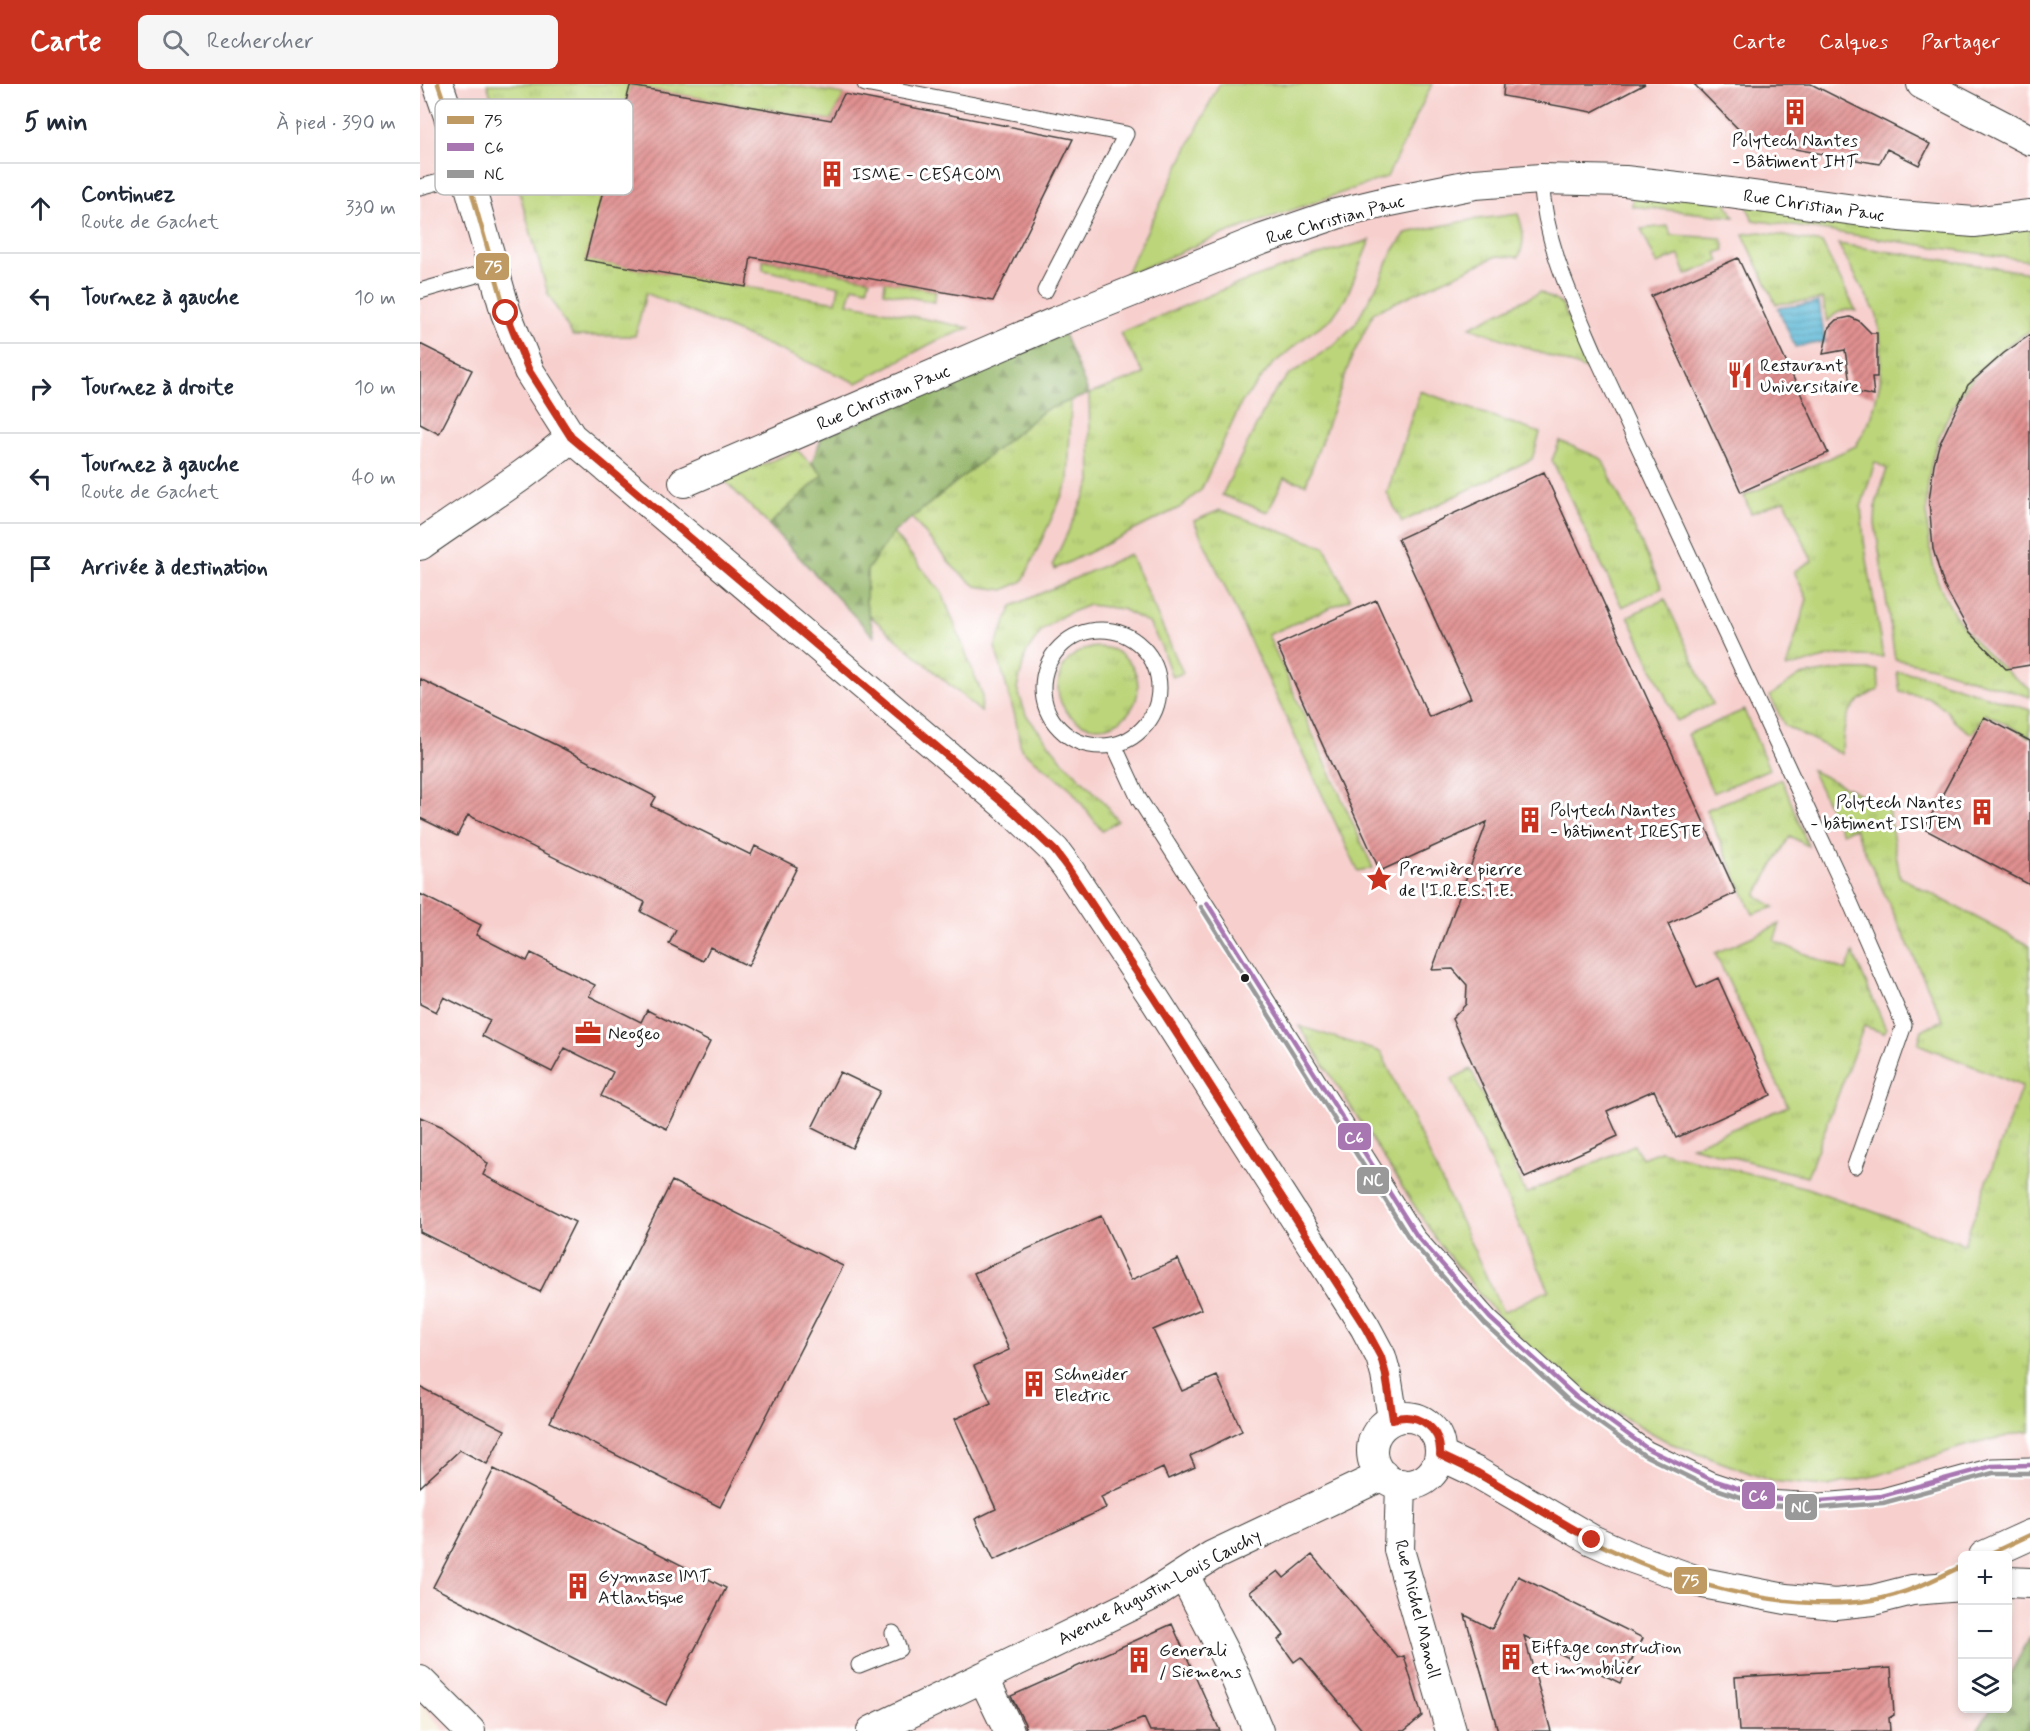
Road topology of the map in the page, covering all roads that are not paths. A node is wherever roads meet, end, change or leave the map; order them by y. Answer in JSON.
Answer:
{"nodes":[{"id":1,"x":438,"y":84,"type":"edge"},
{"id":2,"x":865,"y":84,"type":"edge"},
{"id":3,"x":1922,"y":84,"type":"edge"},
{"id":4,"x":443,"y":99,"type":"edge"},
{"id":5,"x":2030,"y":140,"type":"edge"},
{"id":6,"x":1541,"y":179,"type":"junction"},
{"id":7,"x":435,"y":183,"type":"edge"},
{"id":8,"x":420,"y":187,"type":"edge"},
{"id":9,"x":472,"y":195,"type":"edge"},
{"id":10,"x":2030,"y":215,"type":"edge"},
{"id":11,"x":494,"y":270,"type":"junction"},
{"id":12,"x":420,"y":291,"type":"edge"},
{"id":13,"x":1045,"y":291,"type":"dead end"},
{"id":14,"x":571,"y":437,"type":"junction"},
{"id":15,"x":684,"y":482,"type":"dead end"},
{"id":16,"x":420,"y":545,"type":"edge"},
{"id":17,"x":1114,"y":745,"type":"junction"},
{"id":18,"x":1856,"y":1166,"type":"dead end"},
{"id":19,"x":1393,"y":1419,"type":"junction"},
{"id":20,"x":1440,"y":1455,"type":"junction"},
{"id":21,"x":2030,"y":1465,"type":"edge"},
{"id":22,"x":1392,"y":1480,"type":"junction"},
{"id":23,"x":2030,"y":1535,"type":"edge"},
{"id":24,"x":1995,"y":1551,"type":"edge"},
{"id":25,"x":1958,"y":1568,"type":"edge"},
{"id":26,"x":1184,"y":1575,"type":"junction"},
{"id":27,"x":2012,"y":1582,"type":"edge"},
{"id":28,"x":2030,"y":1583,"type":"edge"},
{"id":29,"x":1958,"y":1586,"type":"edge"},
{"id":30,"x":1912,"y":1590,"type":"junction"},
{"id":31,"x":893,"y":1633,"type":"dead end"},
{"id":32,"x":859,"y":1665,"type":"dead end"},
{"id":33,"x":983,"y":1677,"type":"junction"},
{"id":34,"x":420,"y":1680,"type":"edge"},
{"id":35,"x":884,"y":1728,"type":"edge"},
{"id":36,"x":470,"y":1731,"type":"edge"},
{"id":37,"x":1009,"y":1731,"type":"edge"},
{"id":38,"x":1258,"y":1731,"type":"edge"},
{"id":39,"x":1450,"y":1731,"type":"edge"}],
"edges":[{"from":1,"to":4,"type":"street"},
{"from":2,"to":13,"type":"lane"},
{"from":3,"to":5,"type":"street"},
{"from":6,"to":10,"type":"street","name":"Rue Christian Pauc"},
{"from":6,"to":15,"type":"street","name":"Rue Christian Pauc"},
{"from":6,"to":18,"type":"lane"},
{"from":7,"to":8,"type":"lane"},
{"from":9,"to":11,"type":"street"},
{"from":11,"to":12,"type":"lane"},
{"from":11,"to":14,"type":"street"},
{"from":14,"to":16,"type":"street"},
{"from":14,"to":19,"type":"street"},
{"from":17,"to":17,"type":"lane"},
{"from":17,"to":21,"type":"lane"},
{"from":19,"to":20,"type":"street"},
{"from":19,"to":22,"type":"street"},
{"from":20,"to":22,"type":"street"},
{"from":20,"to":30,"type":"street"},
{"from":22,"to":26,"type":"street","name":"Avenue Augustin-Louis Cauchy"},
{"from":22,"to":39,"type":"street","name":"Rue Michel Manoll"},
{"from":23,"to":24,"type":"street"},
{"from":25,"to":30,"type":"street"},
{"from":26,"to":33,"type":"street","name":"Avenue Augustin-Louis Cauchy"},
{"from":26,"to":38,"type":"street"},
{"from":27,"to":28,"type":"street"},
{"from":29,"to":30,"type":"street"},
{"from":31,"to":32,"type":"lane"},
{"from":33,"to":35,"type":"street","name":"Avenue Augustin-Louis Cauchy"},
{"from":33,"to":37,"type":"street"},
{"from":34,"to":36,"type":"street"}]}
